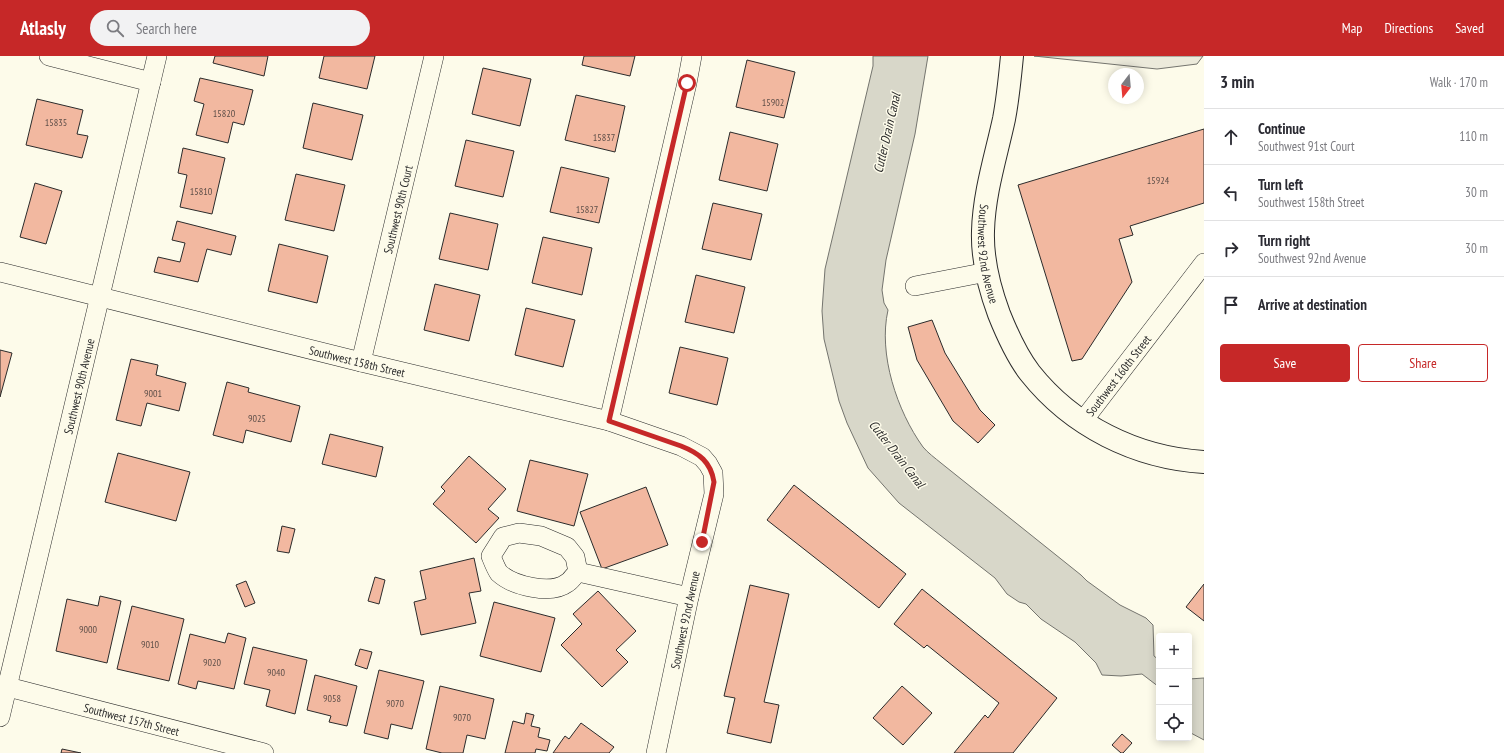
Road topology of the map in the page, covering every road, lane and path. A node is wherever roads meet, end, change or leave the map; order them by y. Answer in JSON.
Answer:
{"nodes":[{"id":1,"x":49,"y":56,"type":"edge"},
{"id":2,"x":157,"y":56,"type":"edge"},
{"id":3,"x":434,"y":56,"type":"edge"},
{"id":4,"x":692,"y":56,"type":"edge"},
{"id":5,"x":1012,"y":56,"type":"edge"},
{"id":6,"x":151,"y":82,"type":"junction"},
{"id":7,"x":1204,"y":263,"type":"edge"},
{"id":8,"x":0,"y":272,"type":"edge"},
{"id":9,"x":987,"y":272,"type":"junction"},
{"id":10,"x":915,"y":286,"type":"dead end"},
{"id":11,"x":101,"y":296,"type":"junction"},
{"id":12,"x":361,"y":362,"type":"junction"},
{"id":13,"x":609,"y":421,"type":"junction"},
{"id":14,"x":1082,"y":422,"type":"junction"},
{"id":15,"x":1204,"y":462,"type":"edge"},
{"id":16,"x":708,"y":464,"type":"joint"},
{"id":17,"x":578,"y":572,"type":"dead end"},
{"id":18,"x":689,"y":597,"type":"junction"},
{"id":19,"x":4,"y":686,"type":"edge"},
{"id":20,"x":0,"y":717,"type":"edge"},
{"id":21,"x":264,"y":753,"type":"edge"},
{"id":22,"x":656,"y":753,"type":"edge"}],
"edges":[{"from":1,"to":6,"type":"street"},
{"from":2,"to":6,"type":"street","name":"Southwest 90th Avenue"},
{"from":3,"to":12,"type":"street","name":"Southwest 90th Court"},
{"from":4,"to":13,"type":"street"},
{"from":5,"to":9,"type":"street","name":"Southwest 92nd Avenue"},
{"from":6,"to":11,"type":"street","name":"Southwest 90th Avenue"},
{"from":7,"to":14,"type":"street","name":"Southwest 160th Street"},
{"from":8,"to":11,"type":"street","name":"Southwest 158th Street"},
{"from":9,"to":10,"type":"street"},
{"from":9,"to":14,"type":"street","name":"Southwest 92nd Avenue"},
{"from":11,"to":12,"type":"street","name":"Southwest 158th Street"},
{"from":11,"to":19,"type":"street","name":"Southwest 90th Avenue"},
{"from":12,"to":13,"type":"street","name":"Southwest 158th Street"},
{"from":13,"to":16,"type":"street","name":"Southwest 158th Street"},
{"from":14,"to":15,"type":"street","name":"Southwest 160th Street"},
{"from":16,"to":18,"type":"street","name":"Southwest 92nd Avenue"},
{"from":17,"to":18,"type":"street"},
{"from":18,"to":22,"type":"street","name":"Southwest 92nd Avenue"},
{"from":19,"to":20,"type":"street","name":"Southwest 90th Avenue"},
{"from":19,"to":21,"type":"street","name":"Southwest 157th Street"}]}
